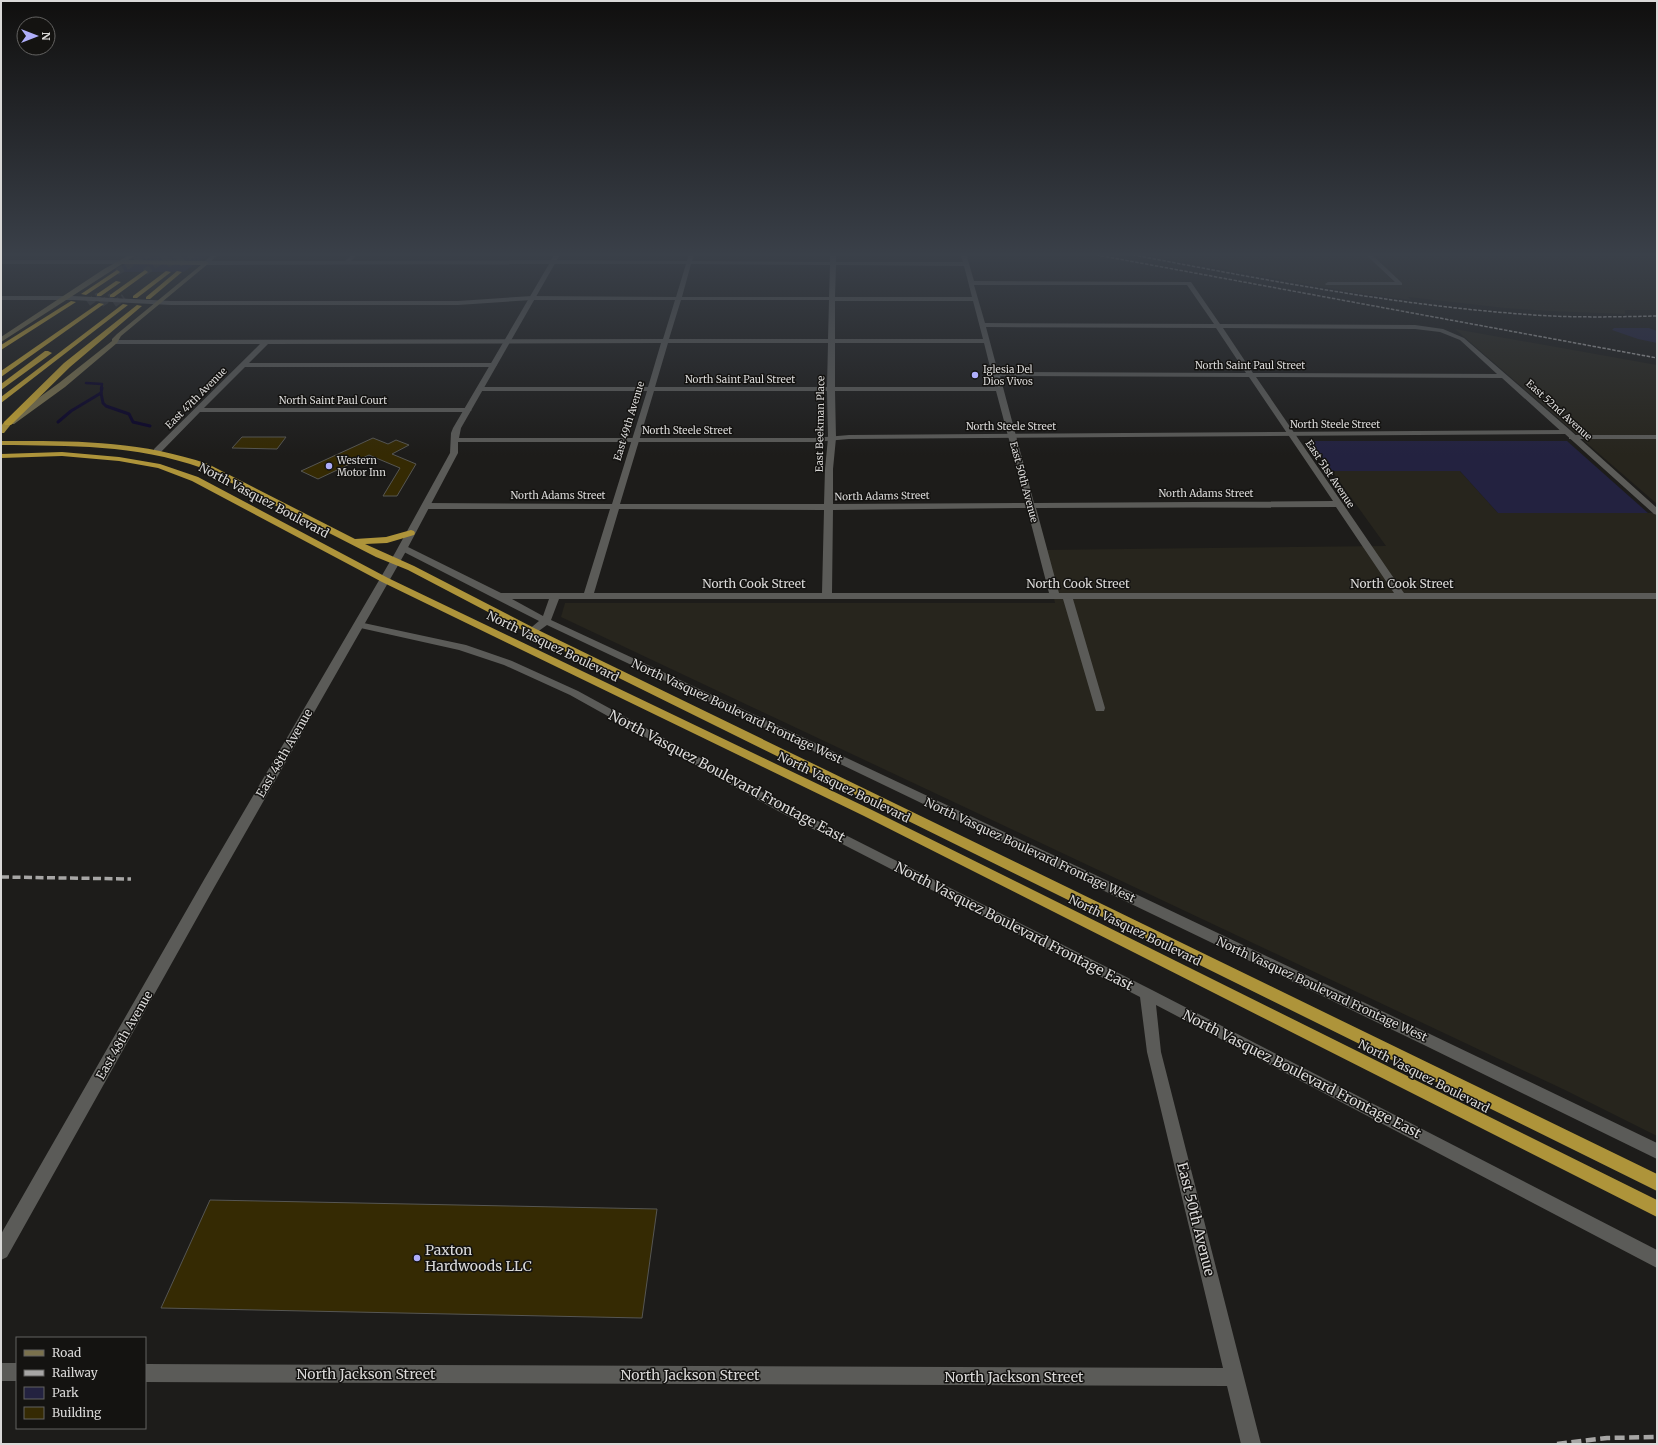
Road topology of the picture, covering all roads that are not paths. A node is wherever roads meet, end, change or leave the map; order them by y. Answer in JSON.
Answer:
{"nodes":[{"id":1,"x":31,"y":320,"type":"edge"},
{"id":2,"x":42,"y":320,"type":"edge"},
{"id":3,"x":78,"y":320,"type":"edge"},
{"id":4,"x":105,"y":320,"type":"edge"},
{"id":5,"x":121,"y":320,"type":"edge"},
{"id":6,"x":137,"y":320,"type":"edge"},
{"id":7,"x":519,"y":320,"type":"edge"},
{"id":8,"x":671,"y":320,"type":"edge"},
{"id":9,"x":832,"y":320,"type":"edge"},
{"id":10,"x":981,"y":320,"type":"edge"},
{"id":11,"x":1214,"y":320,"type":"edge"},
{"id":12,"x":982,"y":325,"type":"junction"},
{"id":13,"x":1218,"y":326,"type":"junction"},
{"id":14,"x":1,"y":340,"type":"edge"},
{"id":15,"x":665,"y":341,"type":"junction"},
{"id":16,"x":832,"y":341,"type":"junction"},
{"id":17,"x":987,"y":341,"type":"junction"},
{"id":18,"x":115,"y":342,"type":"junction"},
{"id":19,"x":266,"y":342,"type":"junction"},
{"id":20,"x":507,"y":342,"type":"junction"},
{"id":21,"x":56,"y":347,"type":"dead end"},
{"id":22,"x":1,"y":348,"type":"edge"},
{"id":23,"x":243,"y":365,"type":"junction"},
{"id":24,"x":494,"y":365,"type":"junction"},
{"id":25,"x":996,"y":374,"type":"junction"},
{"id":26,"x":1251,"y":375,"type":"junction"},
{"id":27,"x":1,"y":376,"type":"edge"},
{"id":28,"x":1504,"y":376,"type":"junction"},
{"id":29,"x":1,"y":388,"type":"edge"},
{"id":30,"x":480,"y":389,"type":"junction"},
{"id":31,"x":650,"y":389,"type":"junction"},
{"id":32,"x":831,"y":389,"type":"junction"},
{"id":33,"x":1000,"y":389,"type":"junction"},
{"id":34,"x":1,"y":401,"type":"edge"},
{"id":35,"x":198,"y":410,"type":"junction"},
{"id":36,"x":468,"y":410,"type":"junction"},
{"id":37,"x":8,"y":423,"type":"junction"},
{"id":38,"x":1,"y":431,"type":"edge"},
{"id":39,"x":1291,"y":434,"type":"junction"},
{"id":40,"x":1570,"y":435,"type":"junction"},
{"id":41,"x":1012,"y":436,"type":"junction"},
{"id":42,"x":1657,"y":437,"type":"edge"},
{"id":43,"x":832,"y":438,"type":"junction"},
{"id":44,"x":455,"y":440,"type":"junction"},
{"id":45,"x":635,"y":440,"type":"junction"},
{"id":46,"x":1,"y":443,"type":"edge"},
{"id":47,"x":156,"y":451,"type":"junction"},
{"id":48,"x":1,"y":456,"type":"edge"},
{"id":49,"x":1338,"y":504,"type":"junction"},
{"id":50,"x":1031,"y":505,"type":"junction"},
{"id":51,"x":426,"y":506,"type":"junction"},
{"id":52,"x":615,"y":506,"type":"junction"},
{"id":53,"x":829,"y":507,"type":"junction"},
{"id":54,"x":1655,"y":509,"type":"edge"},
{"id":55,"x":411,"y":533,"type":"junction"},
{"id":56,"x":354,"y":542,"type":"junction"},
{"id":57,"x":403,"y":548,"type":"junction"},
{"id":58,"x":395,"y":562,"type":"junction"},
{"id":59,"x":384,"y":580,"type":"junction"},
{"id":60,"x":499,"y":596,"type":"junction"},
{"id":61,"x":555,"y":596,"type":"junction"},
{"id":62,"x":588,"y":596,"type":"junction"},
{"id":63,"x":827,"y":596,"type":"junction"},
{"id":64,"x":1055,"y":596,"type":"junction"},
{"id":65,"x":1067,"y":596,"type":"junction"},
{"id":66,"x":1401,"y":596,"type":"junction"},
{"id":67,"x":1657,"y":596,"type":"edge"},
{"id":68,"x":546,"y":621,"type":"junction"},
{"id":69,"x":359,"y":625,"type":"junction"},
{"id":70,"x":532,"y":631,"type":"junction"},
{"id":71,"x":1100,"y":708,"type":"dead end"},
{"id":72,"x":1146,"y":994,"type":"junction"},
{"id":73,"x":1657,"y":1151,"type":"edge"},
{"id":74,"x":1657,"y":1183,"type":"edge"},
{"id":75,"x":1657,"y":1209,"type":"edge"},
{"id":76,"x":1,"y":1251,"type":"edge"},
{"id":77,"x":1657,"y":1259,"type":"edge"},
{"id":78,"x":1,"y":1372,"type":"edge"},
{"id":79,"x":16,"y":1372,"type":"edge"},
{"id":80,"x":146,"y":1373,"type":"edge"},
{"id":81,"x":1235,"y":1377,"type":"junction"},
{"id":82,"x":1251,"y":1444,"type":"edge"}],
"edges":[{"from":1,"to":14,"type":"main road"},
{"from":2,"to":22,"type":"highway"},
{"from":3,"to":27,"type":"highway"},
{"from":4,"to":34,"type":"highway"},
{"from":5,"to":37,"type":"highway"},
{"from":6,"to":18,"type":"main road"},
{"from":7,"to":20,"type":"street","name":"East 48th Avenue"},
{"from":8,"to":15,"type":"street","name":"East 49th Avenue"},
{"from":9,"to":16,"type":"street","name":"East Beekman Place"},
{"from":10,"to":12,"type":"street","name":"East 50th Avenue"},
{"from":11,"to":13,"type":"street","name":"East 51st Avenue"},
{"from":12,"to":13,"type":"street","name":"East 52nd Avenue"},
{"from":12,"to":17,"type":"street","name":"East 50th Avenue"},
{"from":13,"to":26,"type":"street","name":"East 51st Avenue"},
{"from":13,"to":28,"type":"street","name":"East 52nd Avenue"},
{"from":15,"to":16,"type":"street"},
{"from":15,"to":20,"type":"street"},
{"from":15,"to":31,"type":"street","name":"East 49th Avenue"},
{"from":16,"to":17,"type":"street"},
{"from":16,"to":32,"type":"street","name":"East Beekman Place"},
{"from":17,"to":25,"type":"street","name":"East 50th Avenue"},
{"from":18,"to":19,"type":"street"},
{"from":18,"to":37,"type":"main road"},
{"from":19,"to":20,"type":"street"},
{"from":19,"to":23,"type":"street","name":"East 47th Avenue"},
{"from":20,"to":24,"type":"street","name":"East 48th Avenue"},
{"from":21,"to":29,"type":"highway"},
{"from":23,"to":24,"type":"street"},
{"from":23,"to":35,"type":"street","name":"East 47th Avenue"},
{"from":24,"to":30,"type":"street","name":"East 48th Avenue"},
{"from":25,"to":26,"type":"street","name":"North Saint Paul Street"},
{"from":25,"to":33,"type":"street","name":"East 50th Avenue"},
{"from":26,"to":28,"type":"street","name":"North Saint Paul Street"},
{"from":26,"to":39,"type":"street","name":"East 51st Avenue"},
{"from":28,"to":40,"type":"street","name":"East 52nd Avenue"},
{"from":30,"to":31,"type":"street","name":"North Saint Paul Street"},
{"from":30,"to":36,"type":"street","name":"East 48th Avenue"},
{"from":31,"to":32,"type":"street","name":"North Saint Paul Street"},
{"from":31,"to":45,"type":"street","name":"East 49th Avenue"},
{"from":32,"to":33,"type":"street","name":"North Saint Paul Street"},
{"from":32,"to":43,"type":"street","name":"East Beekman Place"},
{"from":33,"to":41,"type":"street","name":"East 50th Avenue"},
{"from":35,"to":36,"type":"street","name":"North Saint Paul Court"},
{"from":35,"to":47,"type":"street","name":"East 47th Avenue"},
{"from":36,"to":44,"type":"street","name":"East 48th Avenue"},
{"from":37,"to":38,"type":"highway"},
{"from":39,"to":40,"type":"street","name":"North Steele Street"},
{"from":39,"to":41,"type":"street","name":"North Steele Street"},
{"from":39,"to":49,"type":"street","name":"East 51st Avenue"},
{"from":40,"to":42,"type":"street","name":"North Steele Street"},
{"from":40,"to":54,"type":"street","name":"East 52nd Avenue"},
{"from":41,"to":43,"type":"street","name":"North Steele Street"},
{"from":41,"to":50,"type":"street","name":"East 50th Avenue"},
{"from":43,"to":45,"type":"street","name":"North Steele Street"},
{"from":43,"to":53,"type":"street","name":"East Beekman Place"},
{"from":44,"to":45,"type":"street","name":"North Steele Street"},
{"from":44,"to":51,"type":"street","name":"East 48th Avenue"},
{"from":45,"to":52,"type":"street","name":"East 49th Avenue"},
{"from":46,"to":47,"type":"highway","name":"North Vasquez Boulevard"},
{"from":47,"to":56,"type":"highway","name":"North Vasquez Boulevard"},
{"from":48,"to":59,"type":"highway","name":"North Vasquez Boulevard"},
{"from":49,"to":50,"type":"street","name":"North Adams Street"},
{"from":49,"to":66,"type":"street","name":"East 51st Avenue"},
{"from":50,"to":53,"type":"street","name":"North Adams Street"},
{"from":50,"to":64,"type":"street","name":"East 50th Avenue"},
{"from":51,"to":52,"type":"street","name":"North Adams Street"},
{"from":51,"to":55,"type":"street","name":"East 48th Avenue"},
{"from":52,"to":53,"type":"street","name":"North Adams Street"},
{"from":52,"to":62,"type":"street","name":"East 49th Avenue"},
{"from":53,"to":63,"type":"street","name":"East Beekman Place"},
{"from":55,"to":56,"type":"highway"},
{"from":55,"to":57,"type":"street","name":"East 48th Avenue"},
{"from":56,"to":58,"type":"highway","name":"North Vasquez Boulevard"},
{"from":57,"to":58,"type":"street","name":"East 48th Avenue"},
{"from":57,"to":60,"type":"street","name":"North Vasquez Boulevard Frontage West"},
{"from":58,"to":59,"type":"street","name":"East 48th Avenue"},
{"from":58,"to":70,"type":"highway","name":"North Vasquez Boulevard"},
{"from":59,"to":69,"type":"street","name":"East 48th Avenue"},
{"from":59,"to":75,"type":"highway","name":"North Vasquez Boulevard"},
{"from":60,"to":61,"type":"street","name":"North Cook Street"},
{"from":60,"to":68,"type":"street","name":"North Vasquez Boulevard Frontage West"},
{"from":61,"to":62,"type":"street","name":"North Cook Street"},
{"from":61,"to":68,"type":"street"},
{"from":62,"to":63,"type":"street","name":"North Cook Street"},
{"from":63,"to":64,"type":"street","name":"North Cook Street"},
{"from":64,"to":65,"type":"street","name":"North Cook Street"},
{"from":65,"to":66,"type":"street","name":"North Cook Street"},
{"from":65,"to":71,"type":"street"},
{"from":66,"to":67,"type":"street","name":"North Cook Street"},
{"from":68,"to":70,"type":"street"},
{"from":68,"to":73,"type":"street","name":"North Vasquez Boulevard Frontage West"},
{"from":69,"to":72,"type":"street","name":"North Vasquez Boulevard Frontage East"},
{"from":69,"to":76,"type":"street","name":"East 48th Avenue"},
{"from":70,"to":74,"type":"highway","name":"North Vasquez Boulevard"},
{"from":72,"to":77,"type":"street","name":"North Vasquez Boulevard Frontage East"},
{"from":72,"to":81,"type":"street","name":"East 50th Avenue"},
{"from":78,"to":79,"type":"street"},
{"from":80,"to":81,"type":"street","name":"North Jackson Street"},
{"from":81,"to":82,"type":"street","name":"East 50th Avenue"}]}
